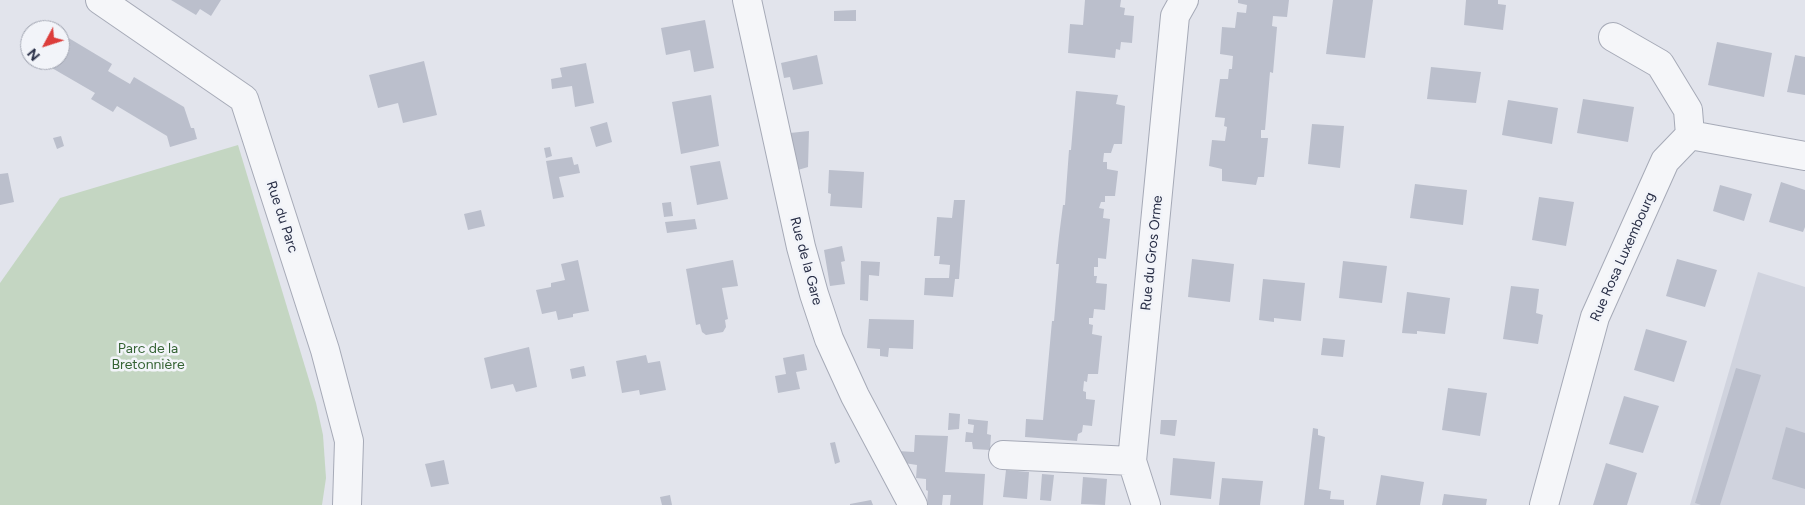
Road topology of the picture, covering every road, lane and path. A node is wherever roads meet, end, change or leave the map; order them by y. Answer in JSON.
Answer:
{"nodes":[{"id":1,"x":100,"y":0,"type":"edge"},
{"id":2,"x":747,"y":0,"type":"edge"},
{"id":3,"x":1184,"y":0,"type":"edge"},
{"id":4,"x":1613,"y":37,"type":"dead end"},
{"id":5,"x":1690,"y":135,"type":"junction"},
{"id":6,"x":1805,"y":156,"type":"edge"},
{"id":7,"x":1003,"y":455,"type":"dead end"},
{"id":8,"x":1132,"y":460,"type":"junction"},
{"id":9,"x":347,"y":505,"type":"edge"},
{"id":10,"x":913,"y":505,"type":"edge"},
{"id":11,"x":1146,"y":505,"type":"edge"},
{"id":12,"x":1544,"y":505,"type":"edge"}],
"edges":[{"from":1,"to":9,"type":"street","name":"Rue du Parc"},
{"from":2,"to":10,"type":"street","name":"Rue de la Gare"},
{"from":3,"to":8,"type":"street","name":"Rue du Gros Orme"},
{"from":4,"to":5,"type":"street"},
{"from":5,"to":6,"type":"street"},
{"from":5,"to":12,"type":"street","name":"Rue Rosa Luxembourg"},
{"from":7,"to":8,"type":"street"},
{"from":8,"to":11,"type":"street","name":"Rue du Gros Orme"}]}
